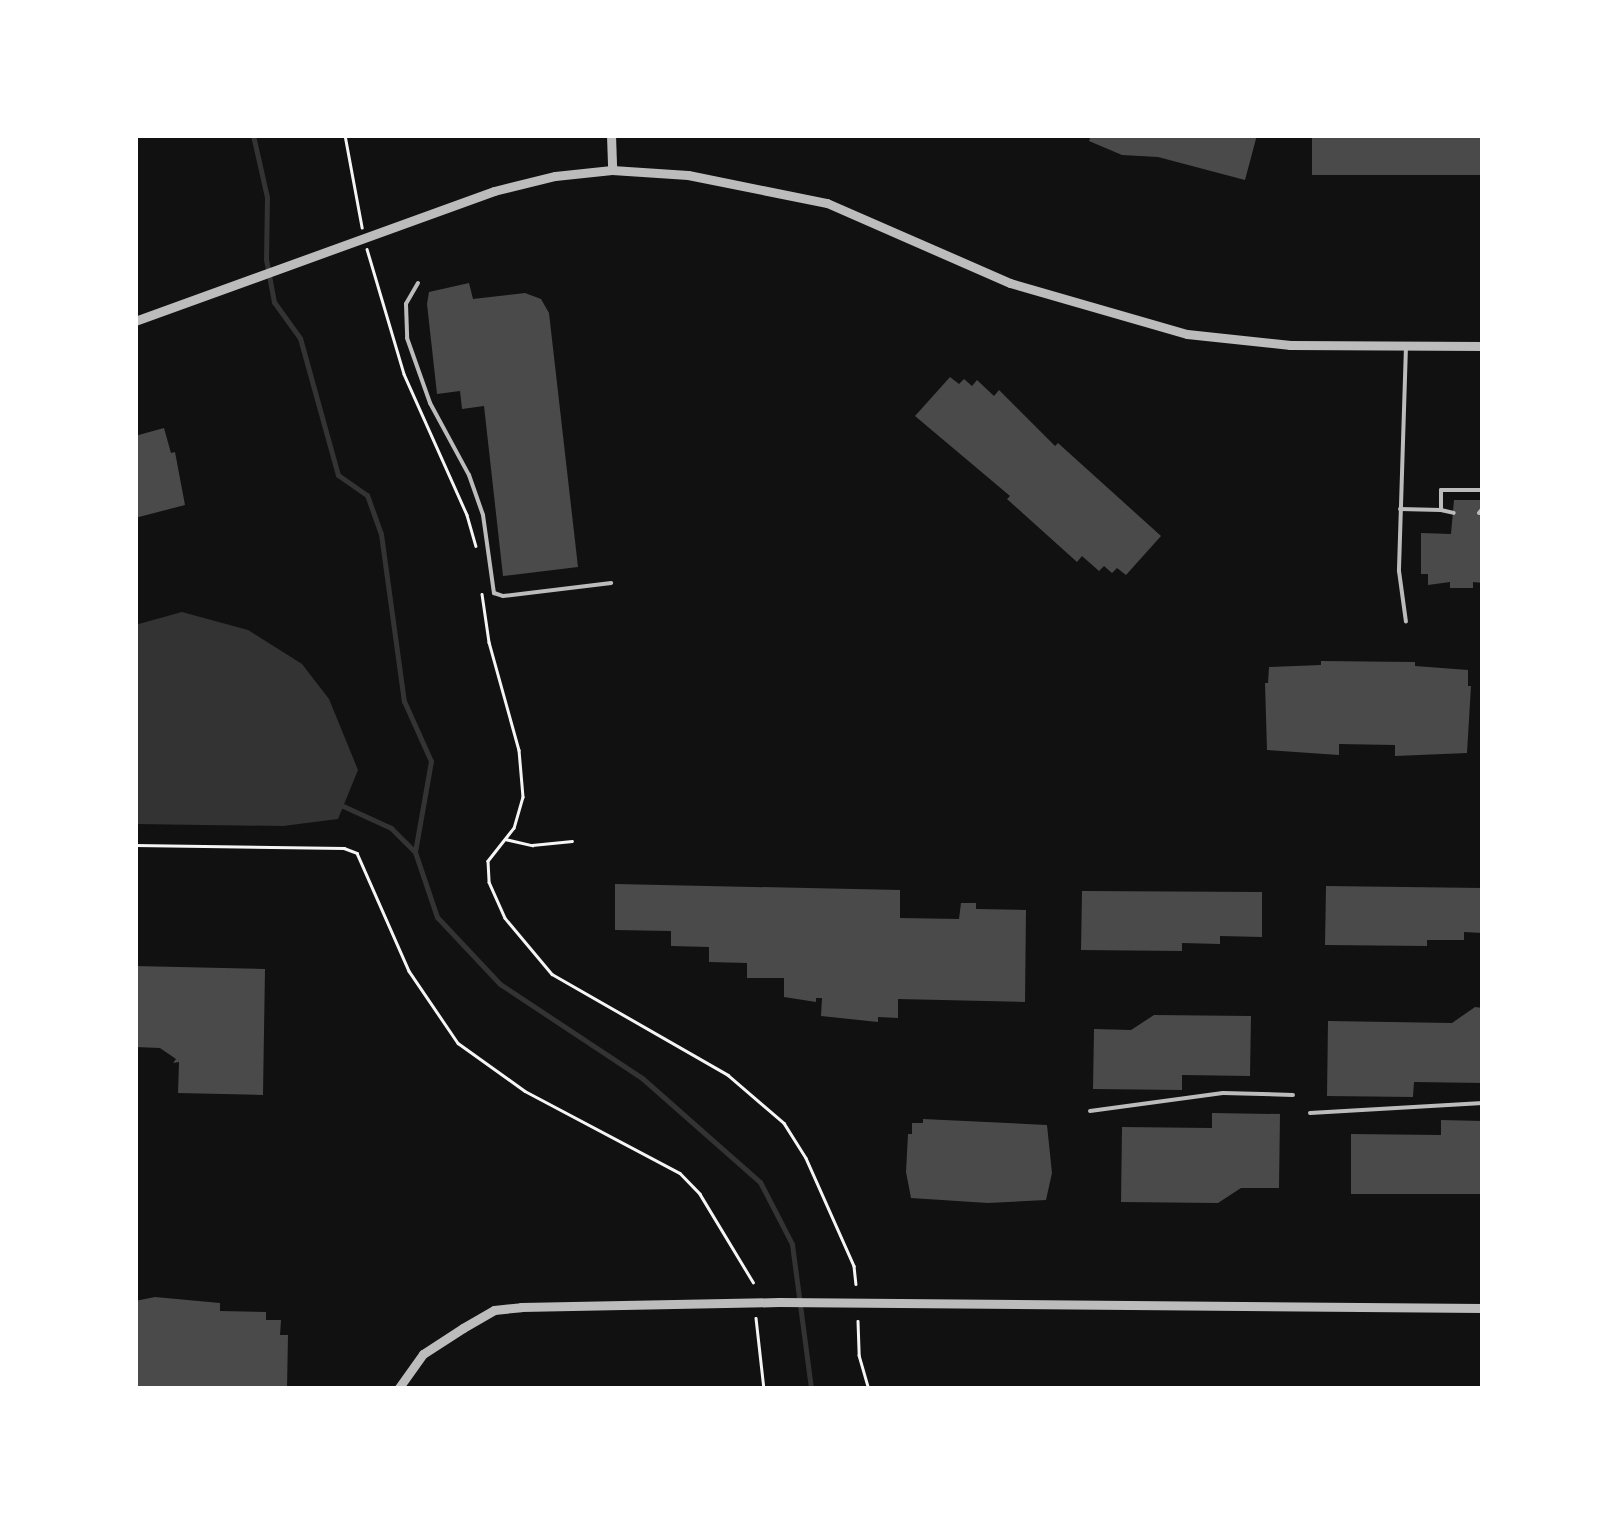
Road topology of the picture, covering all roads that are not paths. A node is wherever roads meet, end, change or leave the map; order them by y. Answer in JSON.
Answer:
{"nodes":[{"id":1,"x":610,"y":135,"type":"edge"},
{"id":2,"x":612,"y":170,"type":"junction"},
{"id":3,"x":418,"y":283,"type":"dead end"},
{"id":4,"x":135,"y":321,"type":"edge"},
{"id":5,"x":1406,"y":346,"type":"junction"},
{"id":6,"x":1483,"y":346,"type":"edge"},
{"id":7,"x":1483,"y":490,"type":"edge"},
{"id":8,"x":1400,"y":509,"type":"junction"},
{"id":9,"x":1441,"y":510,"type":"junction"},
{"id":10,"x":1454,"y":513,"type":"dead end"},
{"id":11,"x":612,"y":584,"type":"dead end"},
{"id":12,"x":1406,"y":622,"type":"dead end"},
{"id":13,"x":1293,"y":1095,"type":"dead end"},
{"id":14,"x":1483,"y":1104,"type":"edge"},
{"id":15,"x":1090,"y":1111,"type":"dead end"},
{"id":16,"x":1310,"y":1113,"type":"dead end"},
{"id":17,"x":1483,"y":1308,"type":"edge"},
{"id":18,"x":398,"y":1389,"type":"edge"}],
"edges":[{"from":1,"to":2,"type":"street"},
{"from":2,"to":4,"type":"street"},
{"from":2,"to":5,"type":"street"},
{"from":3,"to":11,"type":"lane"},
{"from":5,"to":6,"type":"street"},
{"from":5,"to":8,"type":"lane"},
{"from":7,"to":9,"type":"lane"},
{"from":8,"to":9,"type":"lane"},
{"from":8,"to":12,"type":"lane"},
{"from":9,"to":10,"type":"lane"},
{"from":13,"to":15,"type":"lane"},
{"from":14,"to":16,"type":"lane"},
{"from":17,"to":18,"type":"street"}]}
